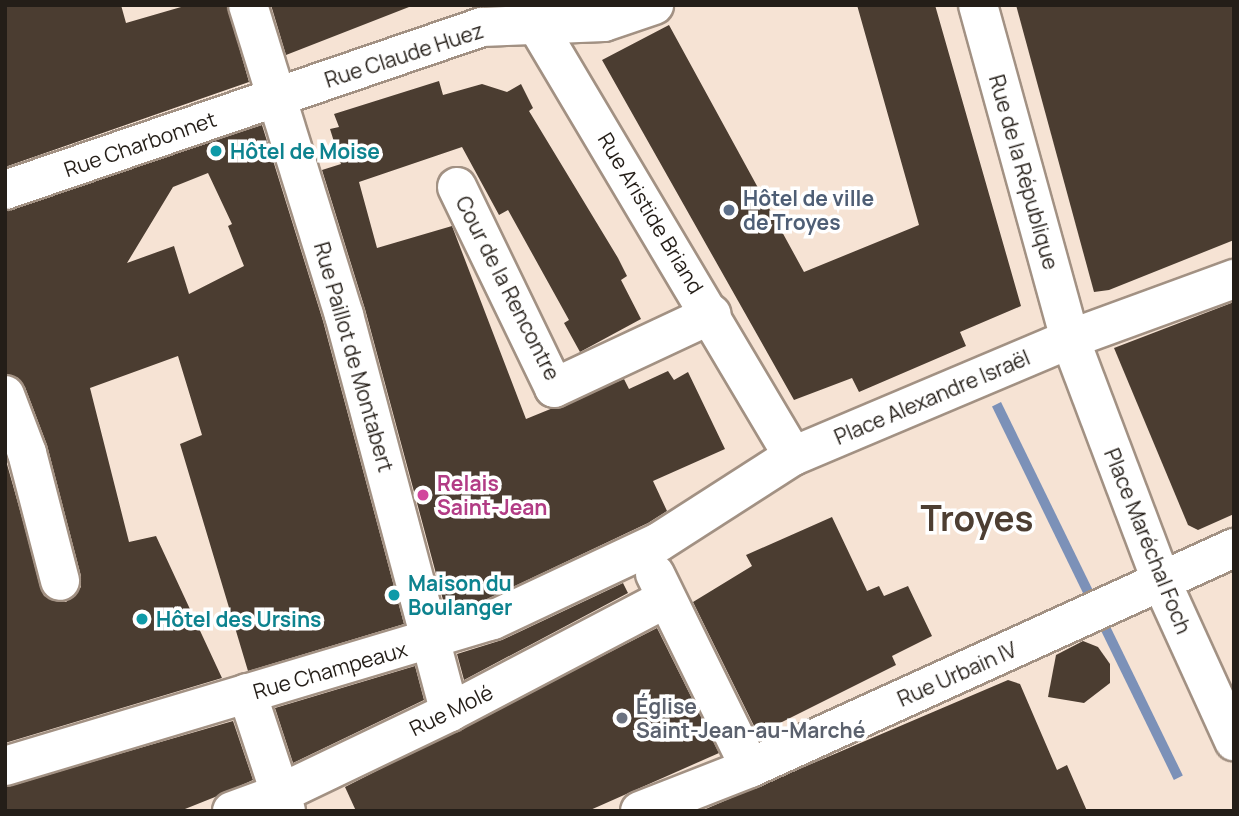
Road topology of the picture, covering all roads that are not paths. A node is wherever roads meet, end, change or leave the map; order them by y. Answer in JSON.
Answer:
{"nodes":[{"id":1,"x":248,"y":5,"type":"edge"},
{"id":2,"x":654,"y":5,"type":"edge"},
{"id":3,"x":978,"y":5,"type":"edge"},
{"id":4,"x":548,"y":14,"type":"edge"},
{"id":5,"x":275,"y":97,"type":"junction"},
{"id":6,"x":457,"y":187,"type":"dead end"},
{"id":7,"x":5,"y":190,"type":"edge"},
{"id":8,"x":1234,"y":279,"type":"edge"},
{"id":9,"x":712,"y":314,"type":"junction"},
{"id":10,"x":1070,"y":339,"type":"junction"},
{"id":11,"x":5,"y":396,"type":"edge"},
{"id":12,"x":793,"y":456,"type":"junction"},
{"id":13,"x":1234,"y":548,"type":"edge"},
{"id":14,"x":646,"y":549,"type":"junction"},
{"id":15,"x":61,"y":581,"type":"dead end"},
{"id":16,"x":1162,"y":583,"type":"junction"},
{"id":17,"x":665,"y":599,"type":"junction"},
{"id":18,"x":432,"y":642,"type":"junction"},
{"id":19,"x":247,"y":693,"type":"junction"},
{"id":20,"x":450,"y":712,"type":"junction"},
{"id":21,"x":1234,"y":741,"type":"edge"},
{"id":22,"x":5,"y":766,"type":"edge"},
{"id":23,"x":750,"y":768,"type":"junction"},
{"id":24,"x":706,"y":800,"type":"edge"},
{"id":25,"x":283,"y":802,"type":"edge"},
{"id":26,"x":232,"y":811,"type":"edge"},
{"id":27,"x":640,"y":811,"type":"edge"}],
"edges":[{"from":1,"to":5,"type":"street","name":"Rue Paillot de Montabert"},
{"from":2,"to":4,"type":"street","name":"Rue Claude Huez"},
{"from":3,"to":10,"type":"street","name":"Rue de la République"},
{"from":4,"to":5,"type":"street","name":"Rue Claude Huez"},
{"from":4,"to":9,"type":"street","name":"Rue Aristide Briand"},
{"from":5,"to":7,"type":"street","name":"Rue Charbonnet"},
{"from":5,"to":18,"type":"street","name":"Rue Paillot de Montabert"},
{"from":6,"to":9,"type":"street","name":"Cour de la Rencontre"},
{"from":8,"to":10,"type":"street","name":"Place Alexandre Israël"},
{"from":9,"to":12,"type":"street","name":"Rue Aristide Briand"},
{"from":10,"to":12,"type":"street","name":"Place Alexandre Israël"},
{"from":10,"to":16,"type":"street","name":"Place Maréchal Foch"},
{"from":11,"to":15,"type":"street"},
{"from":12,"to":14,"type":"street","name":"Place Alexandre Israël"},
{"from":13,"to":16,"type":"street","name":"Rue Urbain IV"},
{"from":14,"to":17,"type":"street"},
{"from":14,"to":18,"type":"street","name":"Rue Champeaux"},
{"from":16,"to":21,"type":"street","name":"Place Maréchal Foch"},
{"from":16,"to":23,"type":"street","name":"Rue Urbain IV"},
{"from":17,"to":20,"type":"street","name":"Rue Molé"},
{"from":17,"to":23,"type":"street"},
{"from":18,"to":19,"type":"street","name":"Rue Champeaux"},
{"from":18,"to":20,"type":"street","name":"Rue Paillot de Montabert"},
{"from":19,"to":22,"type":"street","name":"Rue Champeaux"},
{"from":19,"to":25,"type":"street"},
{"from":20,"to":25,"type":"street","name":"Rue Molé"},
{"from":23,"to":24,"type":"street","name":"Rue Urbain IV"},
{"from":24,"to":27,"type":"street","name":"Rue Urbain IV"},
{"from":25,"to":26,"type":"street","name":"Rue Molé"}]}
